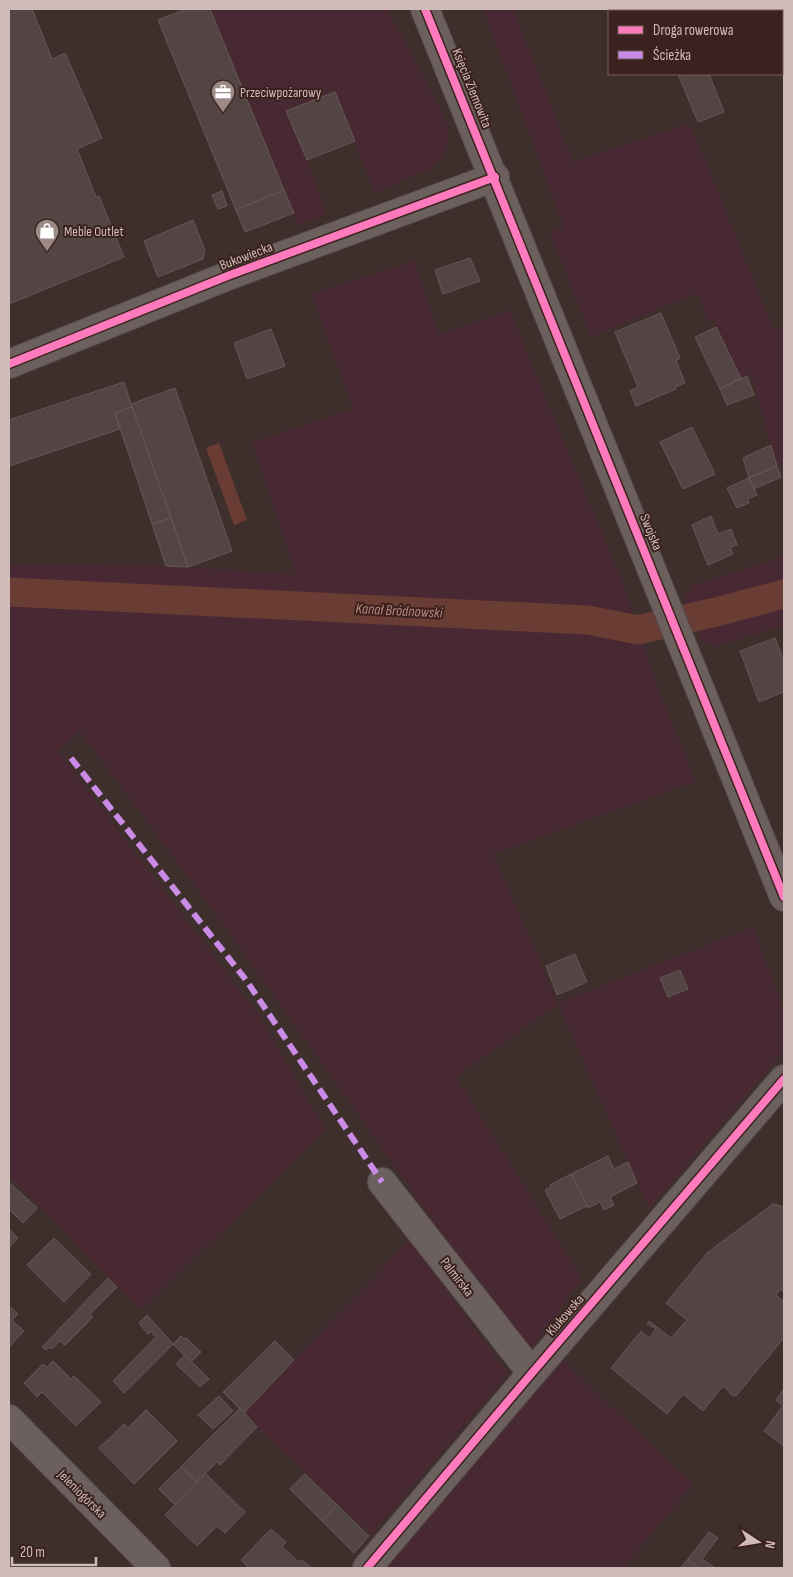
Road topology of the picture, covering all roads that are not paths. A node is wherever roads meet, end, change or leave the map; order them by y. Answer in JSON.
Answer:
{"nodes":[{"id":1,"x":425,"y":9,"type":"edge"},
{"id":2,"x":495,"y":177,"type":"junction"},
{"id":3,"x":9,"y":364,"type":"edge"},
{"id":4,"x":784,"y":897,"type":"edge"},
{"id":5,"x":784,"y":1079,"type":"edge"},
{"id":6,"x":382,"y":1182,"type":"dead end"},
{"id":7,"x":532,"y":1373,"type":"junction"},
{"id":8,"x":9,"y":1419,"type":"edge"},
{"id":9,"x":156,"y":1568,"type":"edge"},
{"id":10,"x":367,"y":1568,"type":"edge"}],
"edges":[{"from":1,"to":2,"type":"street","name":"Księcia Ziemowita"},
{"from":2,"to":3,"type":"street","name":"Bukowiecka"},
{"from":2,"to":4,"type":"street","name":"Swojska"},
{"from":5,"to":7,"type":"street","name":"Klukowska"},
{"from":6,"to":7,"type":"street","name":"Palmirska"},
{"from":7,"to":10,"type":"street","name":"Klukowska"},
{"from":8,"to":9,"type":"street","name":"Jeleniogórska"}]}
